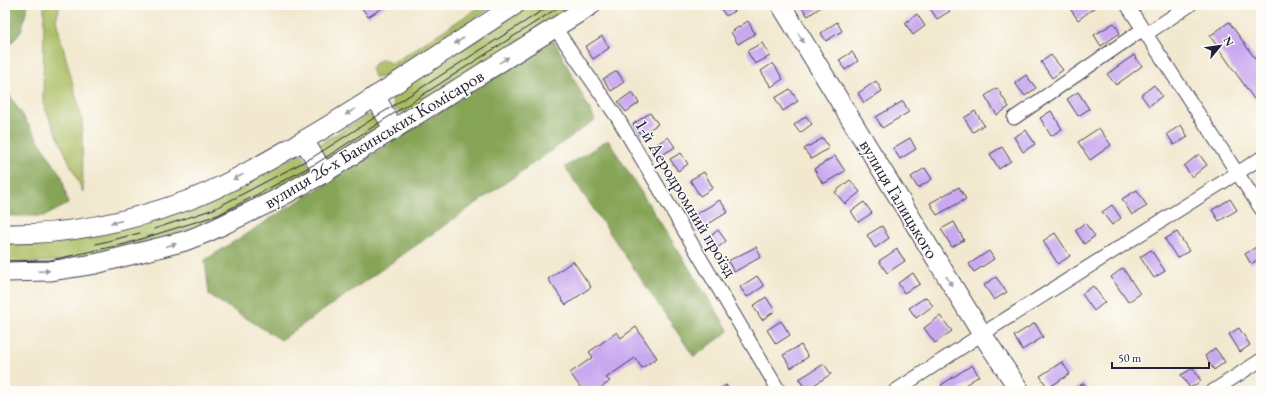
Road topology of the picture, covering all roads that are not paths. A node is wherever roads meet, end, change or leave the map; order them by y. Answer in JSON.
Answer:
{"nodes":[{"id":1,"x":516,"y":5,"type":"edge"},
{"id":2,"x":591,"y":5,"type":"edge"},
{"id":3,"x":781,"y":5,"type":"edge"},
{"id":4,"x":1127,"y":5,"type":"edge"},
{"id":5,"x":1190,"y":5,"type":"edge"},
{"id":6,"x":555,"y":28,"type":"junction"},
{"id":7,"x":1144,"y":32,"type":"junction"},
{"id":8,"x":375,"y":96,"type":"junction"},
{"id":9,"x":1014,"y":118,"type":"dead end"},
{"id":10,"x":394,"y":130,"type":"junction"},
{"id":11,"x":304,"y":141,"type":"junction"},
{"id":12,"x":1261,"y":158,"type":"edge"},
{"id":13,"x":324,"y":173,"type":"junction"},
{"id":14,"x":1238,"y":173,"type":"junction"},
{"id":15,"x":1261,"y":209,"type":"edge"},
{"id":16,"x":5,"y":234,"type":"edge"},
{"id":17,"x":5,"y":272,"type":"edge"},
{"id":18,"x":982,"y":334,"type":"junction"},
{"id":19,"x":1261,"y":360,"type":"edge"},
{"id":20,"x":779,"y":391,"type":"edge"},
{"id":21,"x":895,"y":391,"type":"edge"},
{"id":22,"x":1020,"y":391,"type":"edge"},
{"id":23,"x":1213,"y":391,"type":"edge"}],
"edges":[{"from":1,"to":8,"type":"street","name":"вулиця 26-х Бакинських Комісаров","one_way":true},
{"from":2,"to":6,"type":"street","name":"вулиця 26-х Бакинських Комісаров"},
{"from":3,"to":18,"type":"street","name":"вулиця Галицького","one_way":true},
{"from":4,"to":7,"type":"street"},
{"from":5,"to":7,"type":"street"},
{"from":10,"to":6,"type":"street","name":"вулиця 26-х Бакинських Комісаров","one_way":true},
{"from":6,"to":20,"type":"street","name":"1-й Аеродромний проїзд"},
{"from":7,"to":9,"type":"street"},
{"from":7,"to":14,"type":"street"},
{"from":8,"to":10,"type":"street"},
{"from":8,"to":11,"type":"street","name":"вулиця 26-х Бакинських Комісаров","one_way":true},
{"from":10,"to":13,"type":"street","name":"вулиця 26-х Бакинських Комісаров"},
{"from":11,"to":13,"type":"street"},
{"from":11,"to":16,"type":"street","name":"вулиця 26-х Бакинських Комісаров","one_way":true},
{"from":12,"to":14,"type":"street"},
{"from":17,"to":13,"type":"street","name":"вулиця 26-х Бакинських Комісаров","one_way":true},
{"from":14,"to":15,"type":"street"},
{"from":14,"to":18,"type":"street"},
{"from":18,"to":21,"type":"street"},
{"from":18,"to":22,"type":"street","name":"вулиця Галицького"},
{"from":19,"to":23,"type":"street"}]}
